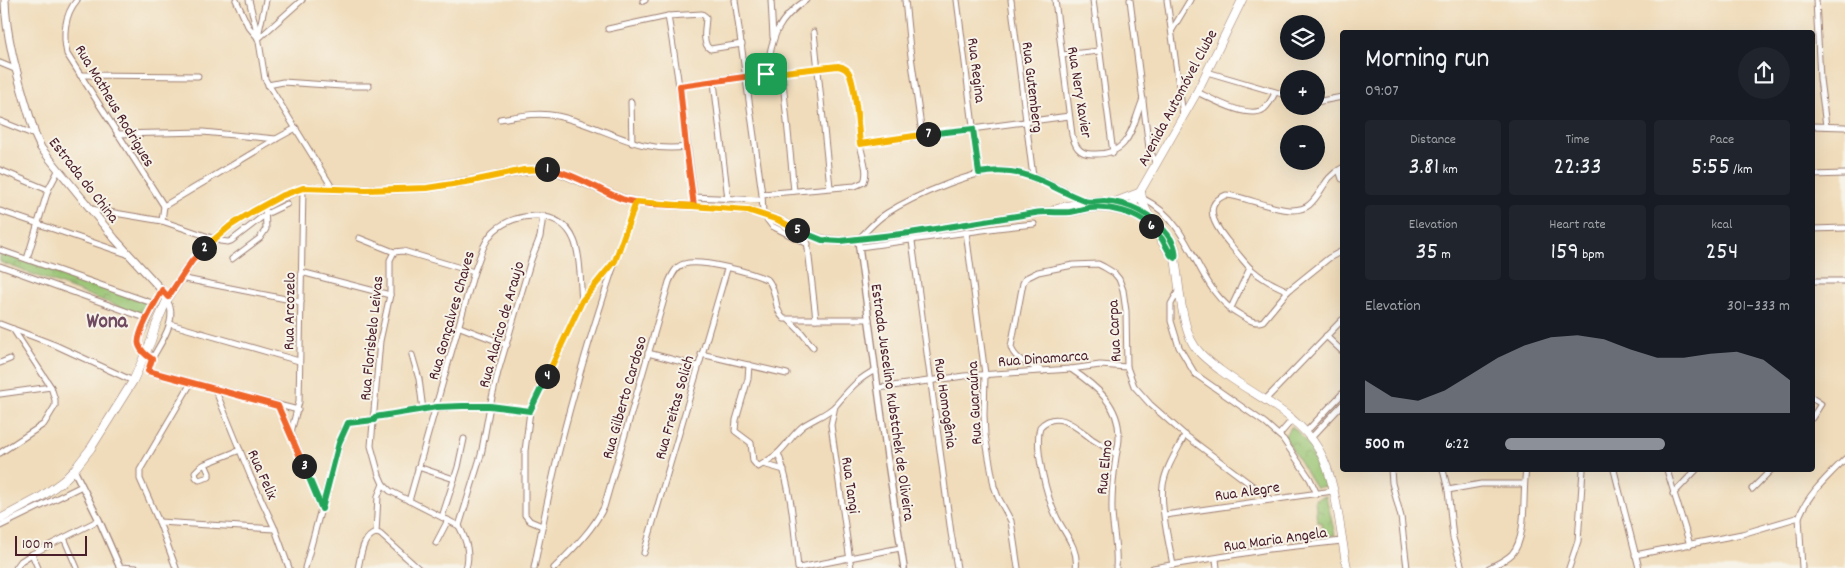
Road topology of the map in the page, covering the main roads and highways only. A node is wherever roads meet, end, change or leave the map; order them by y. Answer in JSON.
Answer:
{"nodes":[{"id":1,"x":5,"y":0,"type":"edge"},
{"id":2,"x":1242,"y":0,"type":"edge"},
{"id":3,"x":1142,"y":195,"type":"junction"},
{"id":4,"x":1116,"y":206,"type":"junction"},
{"id":5,"x":1132,"y":206,"type":"junction"},
{"id":6,"x":1050,"y":211,"type":"junction"},
{"id":7,"x":1149,"y":216,"type":"junction"},
{"id":8,"x":1141,"y":219,"type":"junction"},
{"id":9,"x":1175,"y":258,"type":"junction"},
{"id":10,"x":168,"y":298,"type":"junction"},
{"id":11,"x":0,"y":519,"type":"edge"},
{"id":12,"x":1347,"y":568,"type":"edge"}],
"edges":[{"from":1,"to":10,"type":"main road","name":"Estrada do China"},
{"from":2,"to":3,"type":"main road","name":"Avenida Automóvel Clube"},
{"from":3,"to":4,"type":"main road"},
{"from":3,"to":5,"type":"main road","name":"Avenida Automóvel Clube"},
{"from":3,"to":7,"type":"main road"},
{"from":4,"to":5,"type":"main road"},
{"from":4,"to":6,"type":"main road"},
{"from":4,"to":6,"type":"main road"},
{"from":4,"to":8,"type":"main road"},
{"from":5,"to":7,"type":"main road"},
{"from":5,"to":8,"type":"main road"},
{"from":6,"to":10,"type":"main road"},
{"from":7,"to":9,"type":"main road"},
{"from":8,"to":9,"type":"main road"},
{"from":9,"to":12,"type":"main road"},
{"from":10,"to":11,"type":"main road"}]}
